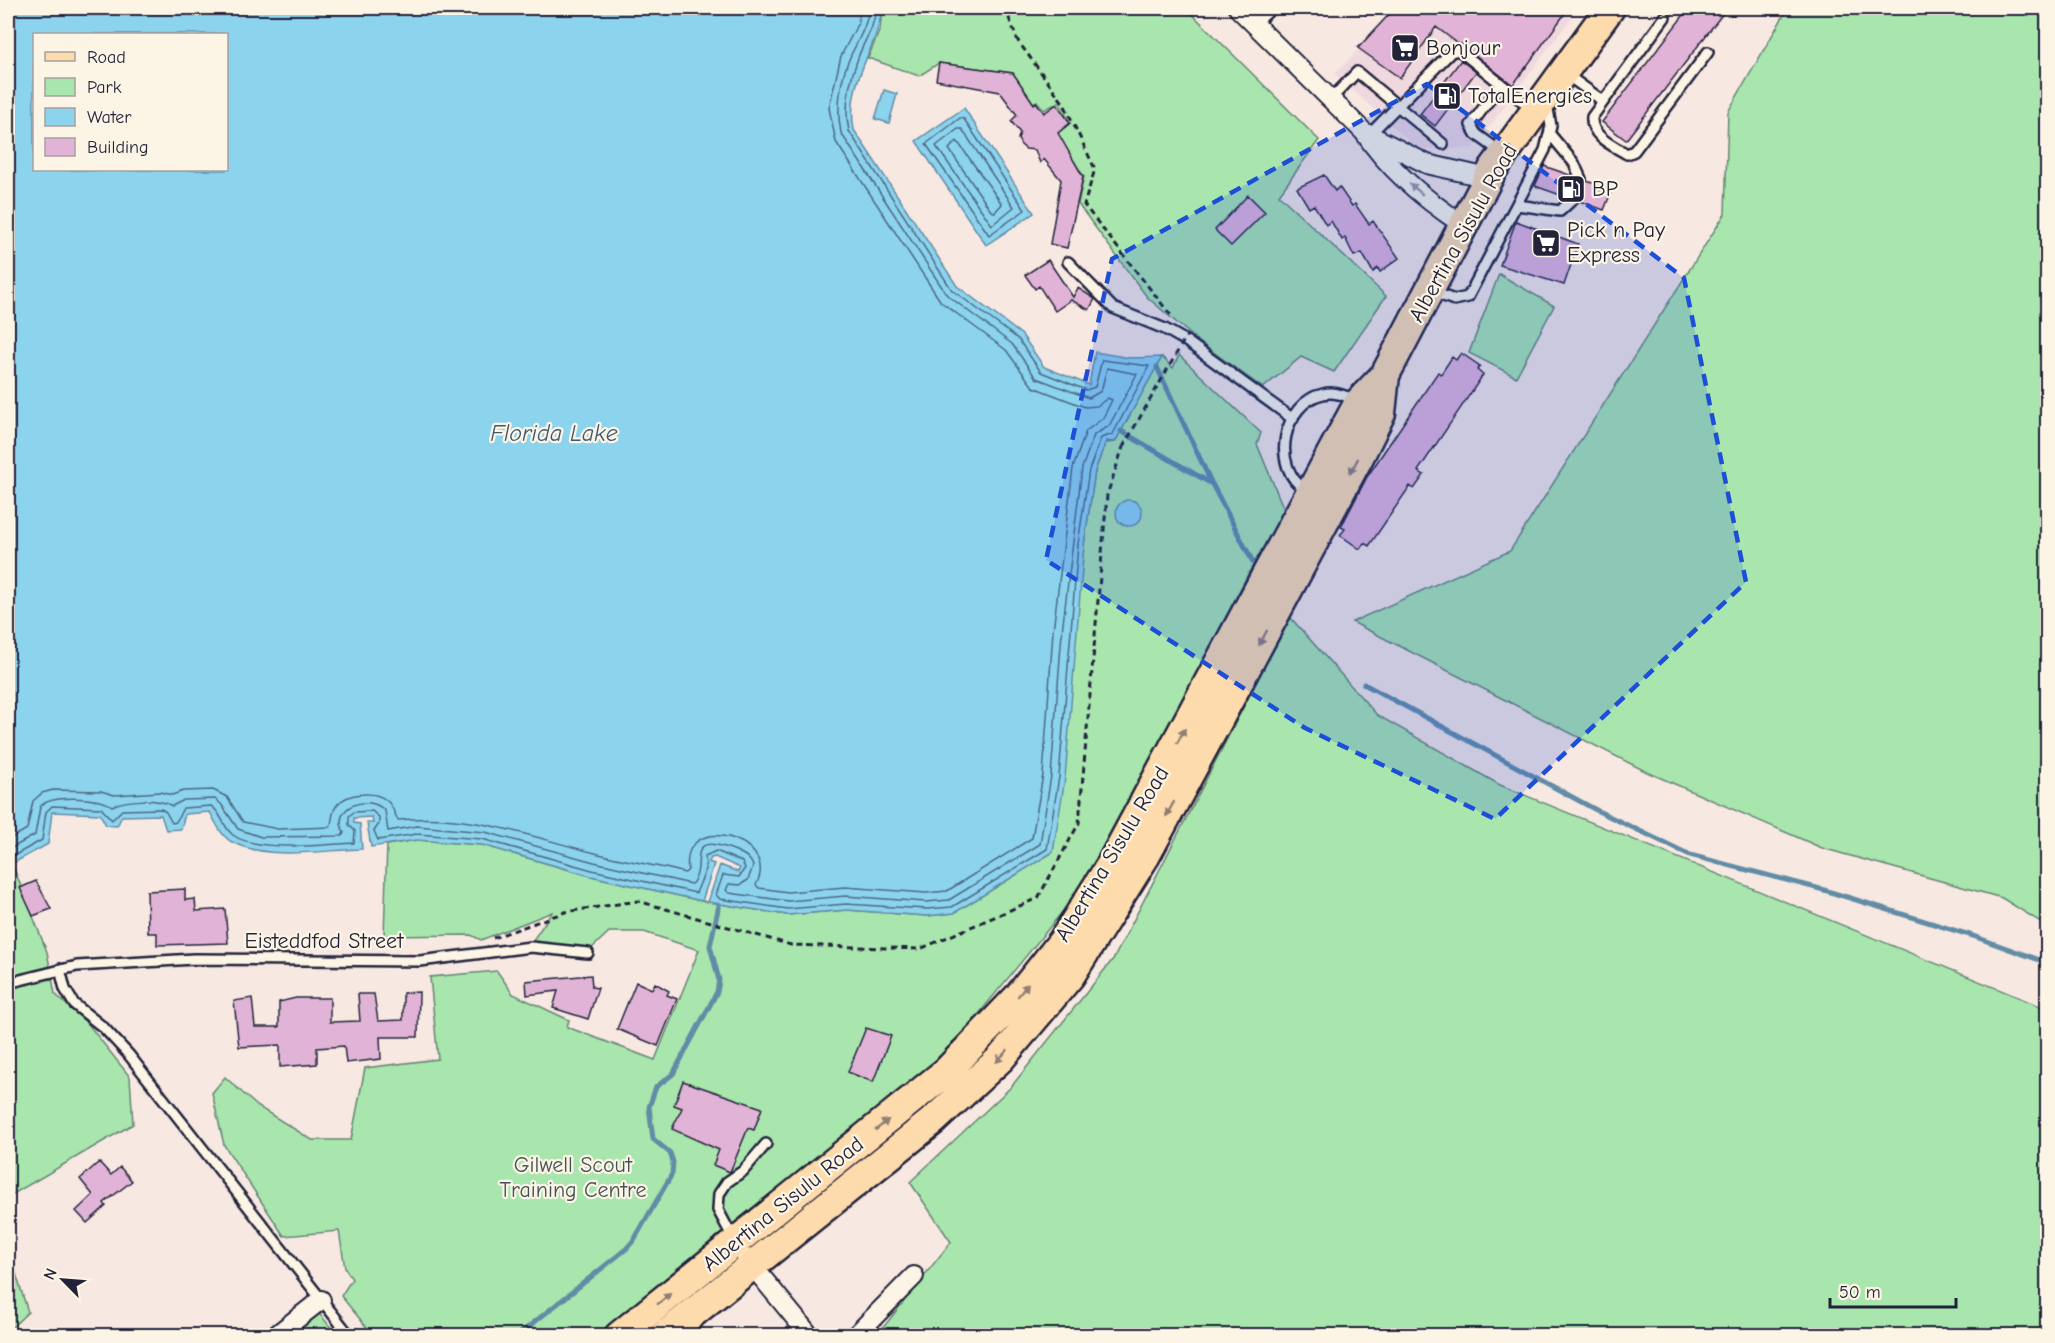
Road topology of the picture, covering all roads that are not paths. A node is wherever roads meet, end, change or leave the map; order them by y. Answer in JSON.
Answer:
{"nodes":[{"id":1,"x":1238,"y":8,"type":"edge"},
{"id":2,"x":1272,"y":8,"type":"edge"},
{"id":3,"x":1610,"y":8,"type":"edge"},
{"id":4,"x":1665,"y":17,"type":"dead end"},
{"id":5,"x":1255,"y":24,"type":"junction"},
{"id":6,"x":1708,"y":52,"type":"dead end"},
{"id":7,"x":1562,"y":72,"type":"junction"},
{"id":8,"x":1500,"y":85,"type":"junction"},
{"id":9,"x":1330,"y":99,"type":"junction"},
{"id":10,"x":1603,"y":101,"type":"junction"},
{"id":11,"x":1539,"y":103,"type":"junction"},
{"id":12,"x":1396,"y":106,"type":"junction"},
{"id":13,"x":1550,"y":134,"type":"junction"},
{"id":14,"x":1367,"y":135,"type":"junction"},
{"id":15,"x":1443,"y":144,"type":"dead end"},
{"id":16,"x":1503,"y":153,"type":"junction"},
{"id":17,"x":1488,"y":178,"type":"junction"},
{"id":18,"x":1581,"y":179,"type":"dead end"},
{"id":19,"x":1573,"y":199,"type":"dead end"},
{"id":20,"x":1517,"y":205,"type":"junction"},
{"id":21,"x":1462,"y":224,"type":"junction"},
{"id":22,"x":1068,"y":262,"type":"dead end"},
{"id":23,"x":1429,"y":290,"type":"junction"},
{"id":24,"x":1370,"y":408,"type":"junction"},
{"id":25,"x":1293,"y":419,"type":"junction"},
{"id":26,"x":1311,"y":494,"type":"junction"},
{"id":27,"x":588,"y":953,"type":"dead end"},
{"id":28,"x":60,"y":969,"type":"junction"},
{"id":29,"x":8,"y":983,"type":"edge"},
{"id":30,"x":766,"y":1144,"type":"dead end"},
{"id":31,"x":743,"y":1253,"type":"junction"},
{"id":32,"x":914,"y":1276,"type":"dead end"},
{"id":33,"x":321,"y":1300,"type":"junction"},
{"id":34,"x":275,"y":1335,"type":"edge"},
{"id":35,"x":350,"y":1335,"type":"edge"},
{"id":36,"x":619,"y":1335,"type":"edge"},
{"id":37,"x":664,"y":1335,"type":"edge"},
{"id":38,"x":810,"y":1335,"type":"edge"},
{"id":39,"x":855,"y":1335,"type":"edge"}],
"edges":[{"from":1,"to":5,"type":"street"},
{"from":2,"to":5,"type":"lane"},
{"from":3,"to":7,"type":"main road","name":"Albertina Sisulu Road"},
{"from":4,"to":10,"type":"lane"},
{"from":5,"to":9,"type":"street"},
{"from":6,"to":10,"type":"lane"},
{"from":7,"to":10,"type":"lane"},
{"from":7,"to":11,"type":"main road","name":"Albertina Sisulu Road"},
{"from":8,"to":11,"type":"lane"},
{"from":8,"to":12,"type":"lane"},
{"from":8,"to":16,"type":"lane"},
{"from":9,"to":12,"type":"lane"},
{"from":9,"to":14,"type":"street"},
{"from":11,"to":13,"type":"lane"},
{"from":11,"to":16,"type":"main road","name":"Albertina Sisulu Road"},
{"from":12,"to":14,"type":"lane"},
{"from":12,"to":15,"type":"lane"},
{"from":13,"to":18,"type":"lane"},
{"from":13,"to":20,"type":"lane"},
{"from":14,"to":17,"type":"street"},
{"from":21,"to":14,"type":"street","one_way":true},
{"from":16,"to":17,"type":"main road","name":"Albertina Sisulu Road"},
{"from":17,"to":21,"type":"main road","name":"Albertina Sisulu Road"},
{"from":19,"to":20,"type":"lane"},
{"from":20,"to":23,"type":"lane"},
{"from":21,"to":23,"type":"main road","name":"Albertina Sisulu Road"},
{"from":22,"to":25,"type":"lane"},
{"from":23,"to":24,"type":"main road","name":"Albertina Sisulu Road"},
{"from":24,"to":25,"type":"lane"},
{"from":24,"to":26,"type":"main road","name":"Albertina Sisulu Road"},
{"from":24,"to":31,"type":"main road","name":"Albertina Sisulu Road","one_way":true},
{"from":25,"to":26,"type":"lane"},
{"from":31,"to":26,"type":"main road","name":"Albertina Sisulu Road","one_way":true},
{"from":27,"to":28,"type":"lane","name":"Eisteddfod Street"},
{"from":28,"to":29,"type":"lane","name":"Eisteddfod Street"},
{"from":28,"to":33,"type":"lane"},
{"from":30,"to":31,"type":"lane"},
{"from":36,"to":31,"type":"main road","name":"Albertina Sisulu Road","one_way":true},
{"from":31,"to":37,"type":"main road","name":"Albertina Sisulu Road"},
{"from":31,"to":38,"type":"street"},
{"from":32,"to":39,"type":"street"},
{"from":33,"to":34,"type":"street"},
{"from":33,"to":35,"type":"lane"}]}
